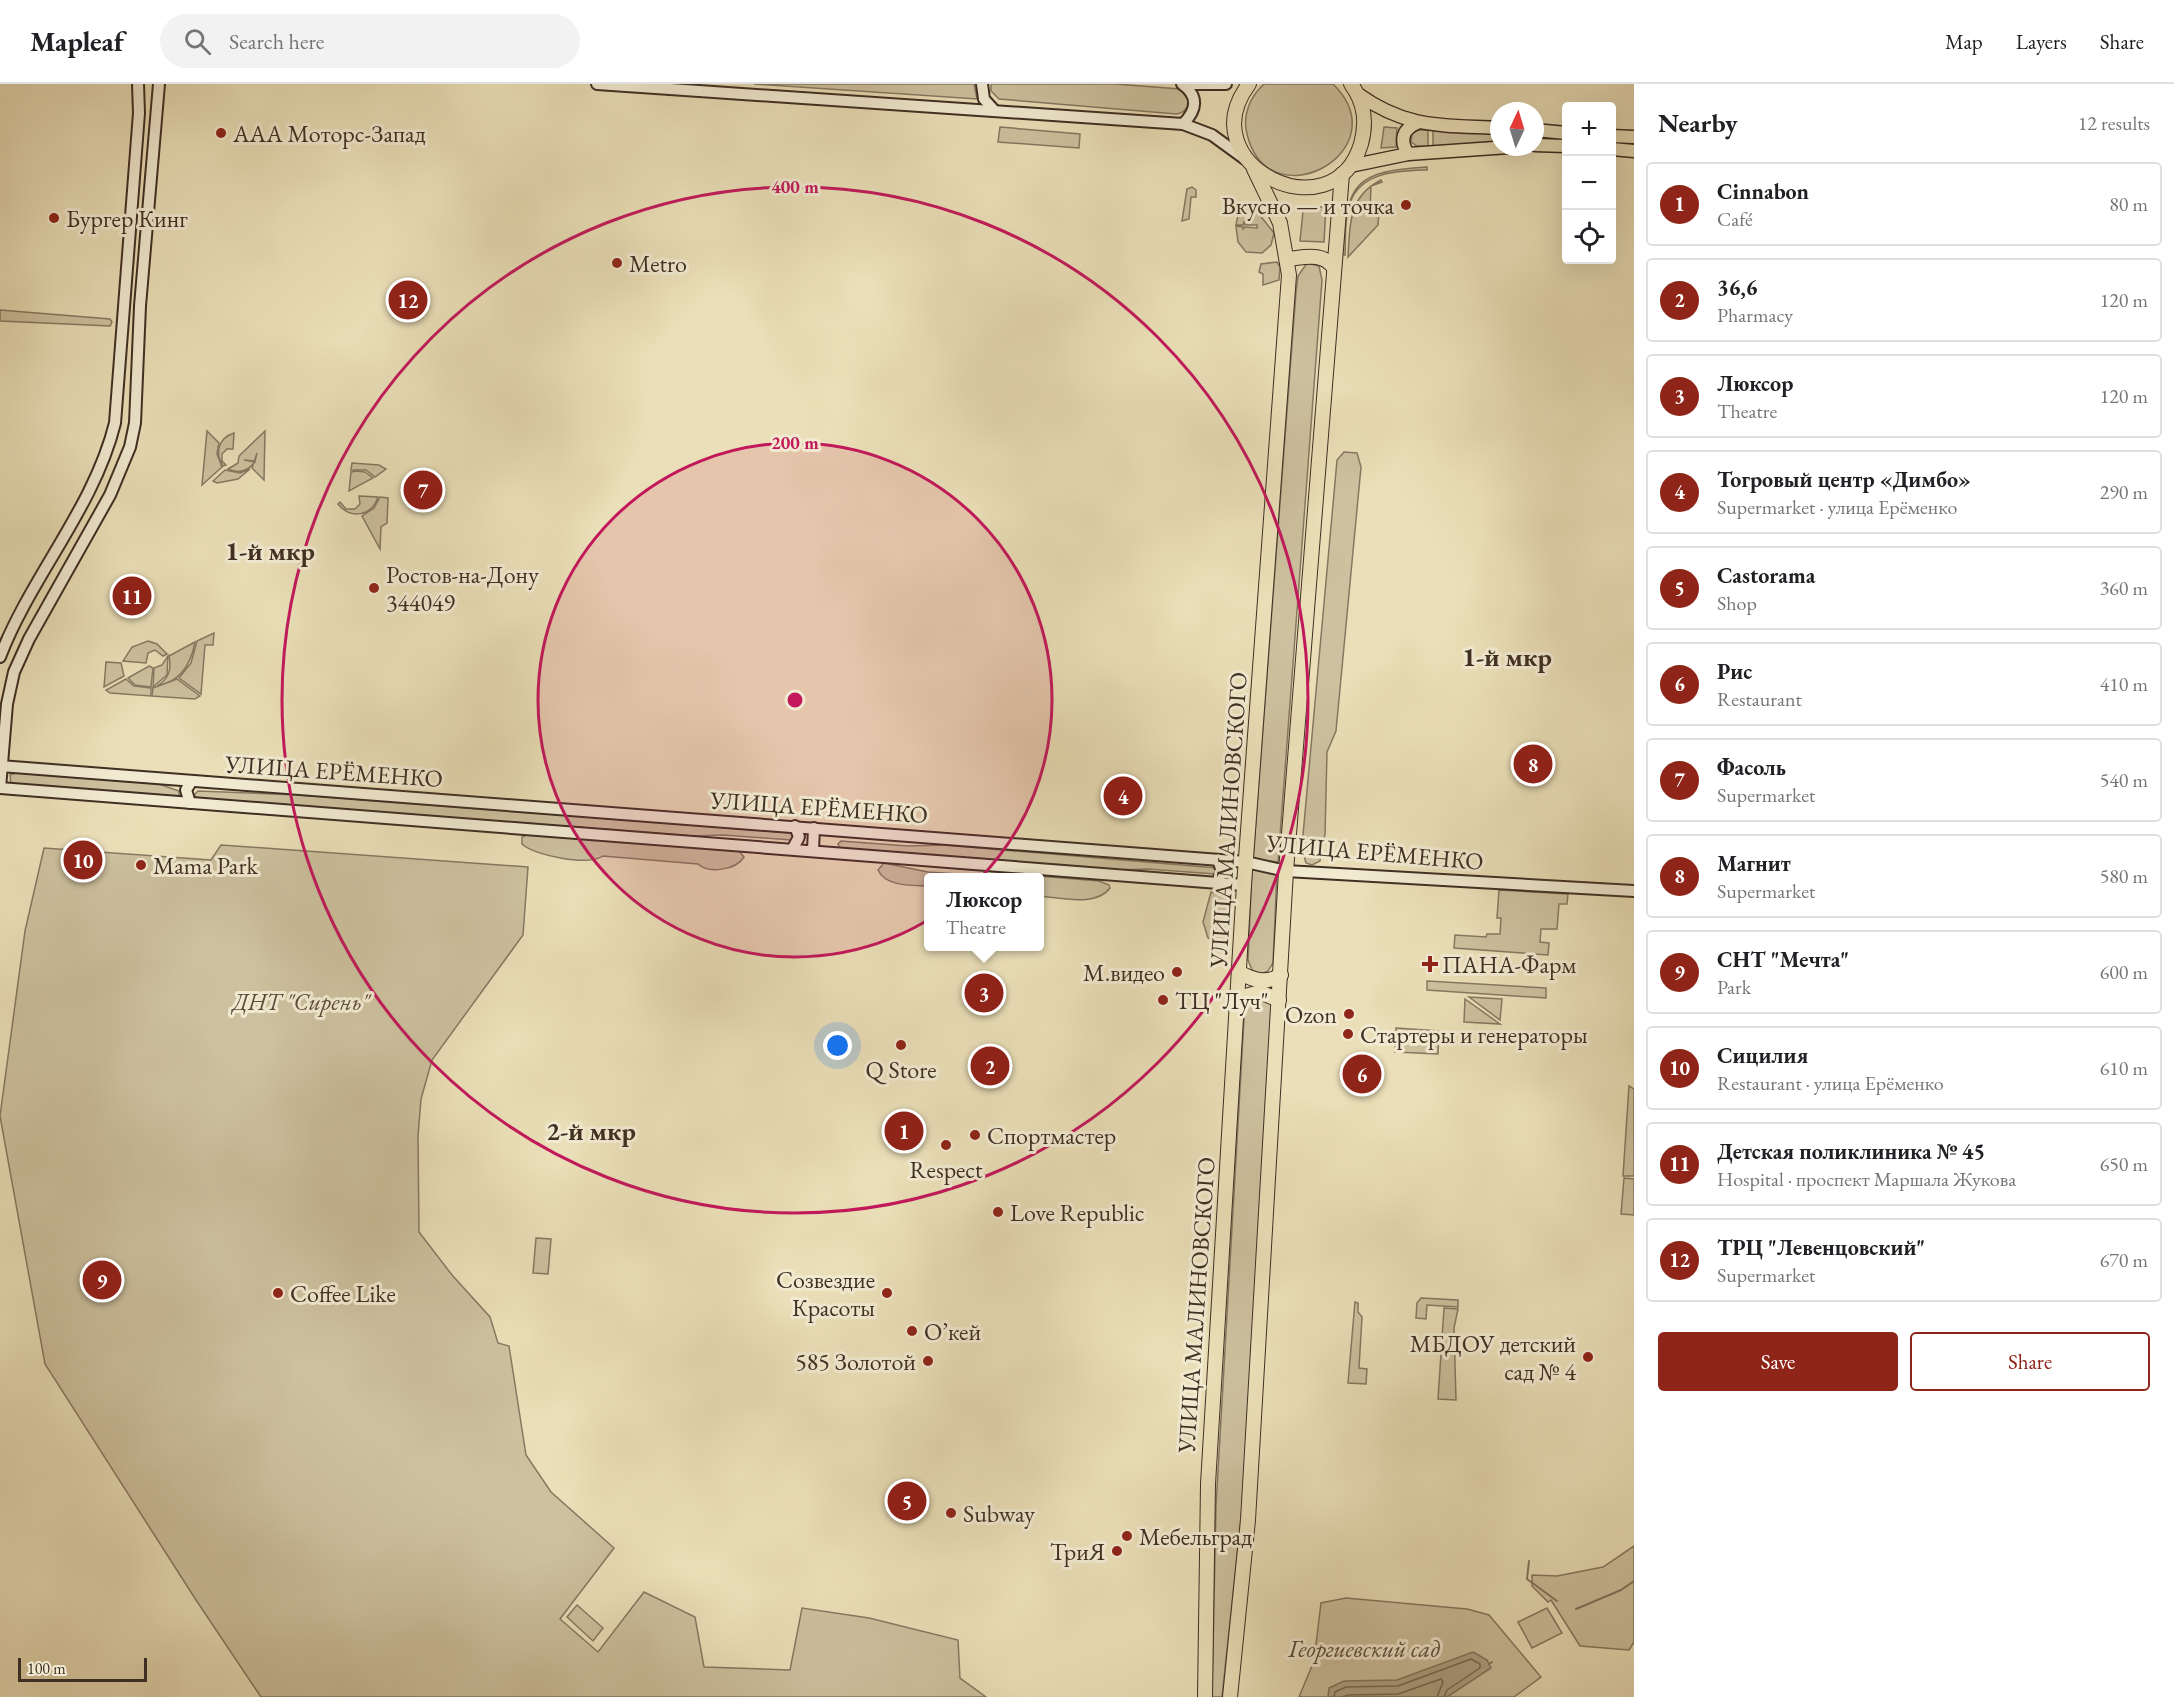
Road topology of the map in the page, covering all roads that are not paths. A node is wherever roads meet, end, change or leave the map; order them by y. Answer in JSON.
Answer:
{"nodes":[{"id":1,"x":138,"y":84,"type":"edge"},
{"id":2,"x":159,"y":84,"type":"edge"},
{"id":3,"x":597,"y":84,"type":"edge"},
{"id":4,"x":982,"y":84,"type":"edge"},
{"id":5,"x":1182,"y":84,"type":"edge"},
{"id":6,"x":1187,"y":84,"type":"edge"},
{"id":7,"x":1226,"y":84,"type":"edge"},
{"id":8,"x":1249,"y":84,"type":"edge"},
{"id":9,"x":1355,"y":89,"type":"edge"},
{"id":10,"x":993,"y":109,"type":"junction"},
{"id":11,"x":1417,"y":123,"type":"junction"},
{"id":12,"x":1183,"y":124,"type":"junction"},
{"id":13,"x":1490,"y":127,"type":"edge"},
{"id":14,"x":1544,"y":131,"type":"edge"},
{"id":15,"x":1562,"y":132,"type":"edge"},
{"id":16,"x":1616,"y":136,"type":"edge"},
{"id":17,"x":1634,"y":137,"type":"edge"},
{"id":18,"x":1544,"y":145,"type":"edge"},
{"id":19,"x":1562,"y":146,"type":"edge"},
{"id":20,"x":1490,"y":148,"type":"edge"},
{"id":21,"x":1616,"y":149,"type":"edge"},
{"id":22,"x":1634,"y":151,"type":"edge"},
{"id":23,"x":1408,"y":154,"type":"junction"},
{"id":24,"x":1250,"y":165,"type":"junction"},
{"id":25,"x":1346,"y":170,"type":"junction"},
{"id":26,"x":1288,"y":259,"type":"junction"},
{"id":27,"x":1334,"y":268,"type":"junction"},
{"id":28,"x":0,"y":657,"type":"edge"},
{"id":29,"x":1,"y":766,"type":"edge"},
{"id":30,"x":191,"y":782,"type":"junction"},
{"id":31,"x":0,"y":788,"type":"edge"},
{"id":32,"x":190,"y":803,"type":"junction"},
{"id":33,"x":795,"y":826,"type":"junction"},
{"id":34,"x":814,"y":828,"type":"junction"},
{"id":35,"x":831,"y":829,"type":"junction"},
{"id":36,"x":793,"y":848,"type":"junction"},
{"id":37,"x":813,"y":850,"type":"junction"},
{"id":38,"x":831,"y":852,"type":"junction"},
{"id":39,"x":1218,"y":860,"type":"junction"},
{"id":40,"x":1246,"y":862,"type":"junction"},
{"id":41,"x":1286,"y":871,"type":"junction"},
{"id":42,"x":1217,"y":883,"type":"junction"},
{"id":43,"x":1244,"y":885,"type":"junction"},
{"id":44,"x":1634,"y":891,"type":"edge"},
{"id":45,"x":1239,"y":972,"type":"junction"},
{"id":46,"x":1281,"y":975,"type":"junction"},
{"id":47,"x":1238,"y":998,"type":"junction"},
{"id":48,"x":1279,"y":1000,"type":"junction"},
{"id":49,"x":1204,"y":1697,"type":"edge"},
{"id":50,"x":1230,"y":1697,"type":"edge"}],
"edges":[{"from":1,"to":28,"type":"street"},
{"from":2,"to":29,"type":"street"},
{"from":3,"to":10,"type":"street"},
{"from":4,"to":10,"type":"street"},
{"from":5,"to":12,"type":"street"},
{"from":6,"to":7,"type":"street"},
{"from":8,"to":24,"type":"highway","name":"УЛИЦА МАЛИНОВСКОГО"},
{"from":9,"to":11,"type":"main road"},
{"from":9,"to":25,"type":"highway"},
{"from":10,"to":12,"type":"street"},
{"from":11,"to":13,"type":"main road"},
{"from":11,"to":23,"type":"main road"},
{"from":12,"to":24,"type":"street"},
{"from":14,"to":15,"type":"main road"},
{"from":16,"to":17,"type":"main road"},
{"from":18,"to":19,"type":"main road"},
{"from":20,"to":23,"type":"main road"},
{"from":21,"to":22,"type":"main road"},
{"from":23,"to":25,"type":"main road"},
{"from":24,"to":25,"type":"highway"},
{"from":24,"to":26,"type":"highway","name":"УЛИЦА МАЛИНОВСКОГО"},
{"from":25,"to":27,"type":"highway"},
{"from":26,"to":27,"type":"highway"},
{"from":26,"to":40,"type":"highway","name":"УЛИЦА МАЛИНОВСКОГО"},
{"from":27,"to":41,"type":"highway"},
{"from":29,"to":30,"type":"street","name":"УЛИЦА ЕРЁМЕНКО"},
{"from":29,"to":31,"type":"street"},
{"from":30,"to":32,"type":"street"},
{"from":30,"to":33,"type":"street","name":"УЛИЦА ЕРЁМЕНКО"},
{"from":31,"to":32,"type":"street","name":"УЛИЦА ЕРЁМЕНКО"},
{"from":32,"to":36,"type":"street","name":"УЛИЦА ЕРЁМЕНКО"},
{"from":33,"to":34,"type":"street","name":"УЛИЦА ЕРЁМЕНКО"},
{"from":33,"to":36,"type":"street"},
{"from":34,"to":35,"type":"street","name":"УЛИЦА ЕРЁМЕНКО"},
{"from":34,"to":37,"type":"street"},
{"from":35,"to":38,"type":"street"},
{"from":35,"to":39,"type":"street","name":"УЛИЦА ЕРЁМЕНКО"},
{"from":36,"to":37,"type":"street","name":"УЛИЦА ЕРЁМЕНКО"},
{"from":37,"to":38,"type":"street","name":"УЛИЦА ЕРЁМЕНКО"},
{"from":38,"to":42,"type":"street","name":"УЛИЦА ЕРЁМЕНКО"},
{"from":39,"to":40,"type":"street","name":"УЛИЦА ЕРЁМЕНКО"},
{"from":39,"to":42,"type":"street"},
{"from":40,"to":41,"type":"street","name":"УЛИЦА ЕРЁМЕНКО"},
{"from":40,"to":43,"type":"highway","name":"УЛИЦА МАЛИНОВСКОГО"},
{"from":41,"to":44,"type":"street","name":"УЛИЦА ЕРЁМЕНКО"},
{"from":41,"to":46,"type":"highway"},
{"from":42,"to":43,"type":"street","name":"УЛИЦА ЕРЁМЕНКО"},
{"from":43,"to":45,"type":"highway","name":"УЛИЦА МАЛИНОВСКОГО"},
{"from":45,"to":46,"type":"highway"},
{"from":45,"to":47,"type":"highway","name":"УЛИЦА МАЛИНОВСКОГО"},
{"from":46,"to":48,"type":"highway"},
{"from":47,"to":48,"type":"highway"},
{"from":47,"to":49,"type":"highway","name":"УЛИЦА МАЛИНОВСКОГО"},
{"from":48,"to":50,"type":"highway"}]}
